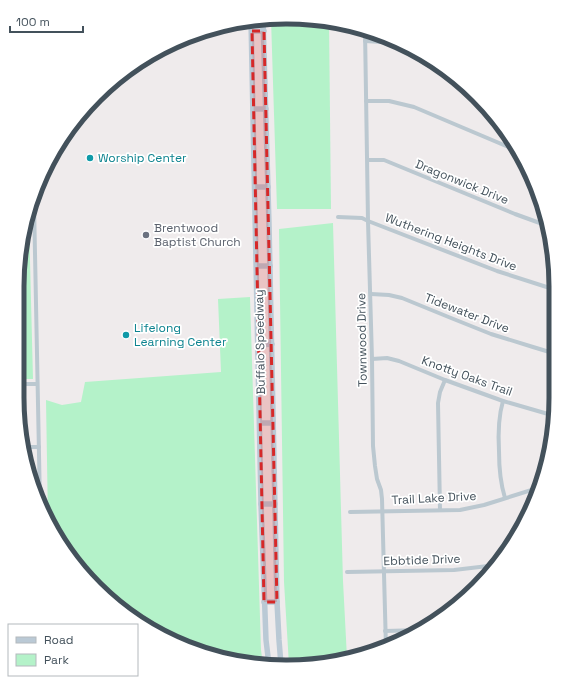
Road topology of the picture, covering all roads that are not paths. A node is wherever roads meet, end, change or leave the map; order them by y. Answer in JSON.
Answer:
{"nodes":[{"id":1,"x":264,"y":25,"type":"edge"},
{"id":2,"x":252,"y":26,"type":"edge"},
{"id":3,"x":252,"y":31,"type":"junction"},
{"id":4,"x":264,"y":31,"type":"junction"},
{"id":5,"x":365,"y":36,"type":"edge"},
{"id":6,"x":365,"y":40,"type":"junction"},
{"id":7,"x":380,"y":41,"type":"edge"},
{"id":8,"x":366,"y":100,"type":"junction"},
{"id":9,"x":253,"y":109,"type":"junction"},
{"id":10,"x":266,"y":109,"type":"junction"},
{"id":11,"x":509,"y":147,"type":"edge"},
{"id":12,"x":368,"y":160,"type":"junction"},
{"id":13,"x":255,"y":187,"type":"junction"},
{"id":14,"x":268,"y":187,"type":"junction"},
{"id":15,"x":34,"y":215,"type":"edge"},
{"id":16,"x":338,"y":217,"type":"dead end"},
{"id":17,"x":368,"y":221,"type":"junction"},
{"id":18,"x":541,"y":223,"type":"edge"},
{"id":19,"x":257,"y":266,"type":"junction"},
{"id":20,"x":270,"y":266,"type":"junction"},
{"id":21,"x":549,"y":288,"type":"edge"},
{"id":22,"x":371,"y":294,"type":"junction"},
{"id":23,"x":272,"y":344,"type":"junction"},
{"id":24,"x":259,"y":345,"type":"junction"},
{"id":25,"x":549,"y":352,"type":"edge"},
{"id":26,"x":372,"y":359,"type":"junction"},
{"id":27,"x":445,"y":380,"type":"junction"},
{"id":28,"x":24,"y":384,"type":"edge"},
{"id":29,"x":37,"y":384,"type":"junction"},
{"id":30,"x":503,"y":401,"type":"junction"},
{"id":31,"x":548,"y":414,"type":"edge"},
{"id":32,"x":260,"y":423,"type":"junction"},
{"id":33,"x":273,"y":423,"type":"junction"},
{"id":34,"x":29,"y":447,"type":"edge"},
{"id":35,"x":39,"y":447,"type":"junction"},
{"id":36,"x":40,"y":487,"type":"edge"},
{"id":37,"x":532,"y":489,"type":"edge"},
{"id":38,"x":505,"y":498,"type":"junction"},
{"id":39,"x":262,"y":504,"type":"junction"},
{"id":40,"x":275,"y":504,"type":"junction"},
{"id":41,"x":440,"y":510,"type":"junction"},
{"id":42,"x":383,"y":511,"type":"junction"},
{"id":43,"x":350,"y":512,"type":"dead end"},
{"id":44,"x":488,"y":566,"type":"edge"},
{"id":45,"x":384,"y":571,"type":"junction"},
{"id":46,"x":347,"y":572,"type":"dead end"},
{"id":47,"x":264,"y":602,"type":"junction"},
{"id":48,"x":277,"y":602,"type":"junction"},
{"id":49,"x":385,"y":630,"type":"junction"},
{"id":50,"x":409,"y":630,"type":"edge"},
{"id":51,"x":386,"y":641,"type":"edge"},
{"id":52,"x":268,"y":659,"type":"edge"},
{"id":53,"x":281,"y":660,"type":"edge"}],
"edges":[{"from":1,"to":4,"type":"main road","name":"Buffalo Speedway"},
{"from":2,"to":3,"type":"main road","name":"Buffalo Speedway"},
{"from":3,"to":4,"type":"main road"},
{"from":3,"to":9,"type":"main road","name":"Buffalo Speedway"},
{"from":4,"to":10,"type":"main road","name":"Buffalo Speedway"},
{"from":5,"to":6,"type":"street","name":"Townwood Drive"},
{"from":6,"to":7,"type":"street"},
{"from":6,"to":8,"type":"street","name":"Townwood Drive"},
{"from":8,"to":11,"type":"street"},
{"from":8,"to":12,"type":"street","name":"Townwood Drive"},
{"from":9,"to":10,"type":"main road"},
{"from":9,"to":13,"type":"main road","name":"Buffalo Speedway"},
{"from":10,"to":14,"type":"main road","name":"Buffalo Speedway"},
{"from":12,"to":17,"type":"street","name":"Townwood Drive"},
{"from":12,"to":18,"type":"street","name":"Dragonwick Drive"},
{"from":13,"to":14,"type":"main road"},
{"from":13,"to":19,"type":"main road","name":"Buffalo Speedway"},
{"from":14,"to":20,"type":"main road","name":"Buffalo Speedway"},
{"from":15,"to":29,"type":"street"},
{"from":16,"to":17,"type":"street","name":"Wuthering Heights Drive"},
{"from":17,"to":21,"type":"street","name":"Wuthering Heights Drive"},
{"from":17,"to":22,"type":"street","name":"Townwood Drive"},
{"from":19,"to":20,"type":"main road"},
{"from":19,"to":24,"type":"main road","name":"Buffalo Speedway"},
{"from":20,"to":23,"type":"main road","name":"Buffalo Speedway"},
{"from":22,"to":25,"type":"street","name":"Tidewater Drive"},
{"from":22,"to":26,"type":"street","name":"Townwood Drive"},
{"from":23,"to":24,"type":"main road"},
{"from":23,"to":33,"type":"main road","name":"Buffalo Speedway"},
{"from":24,"to":32,"type":"main road","name":"Buffalo Speedway"},
{"from":26,"to":27,"type":"street","name":"Knotty Oaks Trail"},
{"from":26,"to":42,"type":"street","name":"Townwood Drive"},
{"from":27,"to":30,"type":"street","name":"Knotty Oaks Trail"},
{"from":27,"to":41,"type":"street"},
{"from":28,"to":29,"type":"street"},
{"from":29,"to":35,"type":"street"},
{"from":30,"to":31,"type":"street","name":"Knotty Oaks Trail"},
{"from":30,"to":38,"type":"street"},
{"from":32,"to":33,"type":"main road"},
{"from":32,"to":39,"type":"main road","name":"Buffalo Speedway"},
{"from":33,"to":40,"type":"main road","name":"Buffalo Speedway"},
{"from":34,"to":35,"type":"street"},
{"from":35,"to":36,"type":"street"},
{"from":37,"to":38,"type":"street","name":"Trail Lake Drive"},
{"from":38,"to":41,"type":"street","name":"Trail Lake Drive"},
{"from":39,"to":40,"type":"main road"},
{"from":39,"to":47,"type":"main road","name":"Buffalo Speedway"},
{"from":40,"to":48,"type":"main road","name":"Buffalo Speedway"},
{"from":41,"to":42,"type":"street","name":"Trail Lake Drive"},
{"from":42,"to":43,"type":"street","name":"Trail Lake Drive"},
{"from":42,"to":45,"type":"street","name":"Townwood Drive"},
{"from":44,"to":45,"type":"street","name":"Ebbtide Drive"},
{"from":45,"to":46,"type":"street","name":"Ebbtide Drive"},
{"from":45,"to":49,"type":"street","name":"Townwood Drive"},
{"from":47,"to":48,"type":"main road"},
{"from":47,"to":52,"type":"main road","name":"Buffalo Speedway"},
{"from":48,"to":53,"type":"main road","name":"Buffalo Speedway"},
{"from":49,"to":50,"type":"street"},
{"from":49,"to":51,"type":"street","name":"Townwood Drive"}]}
